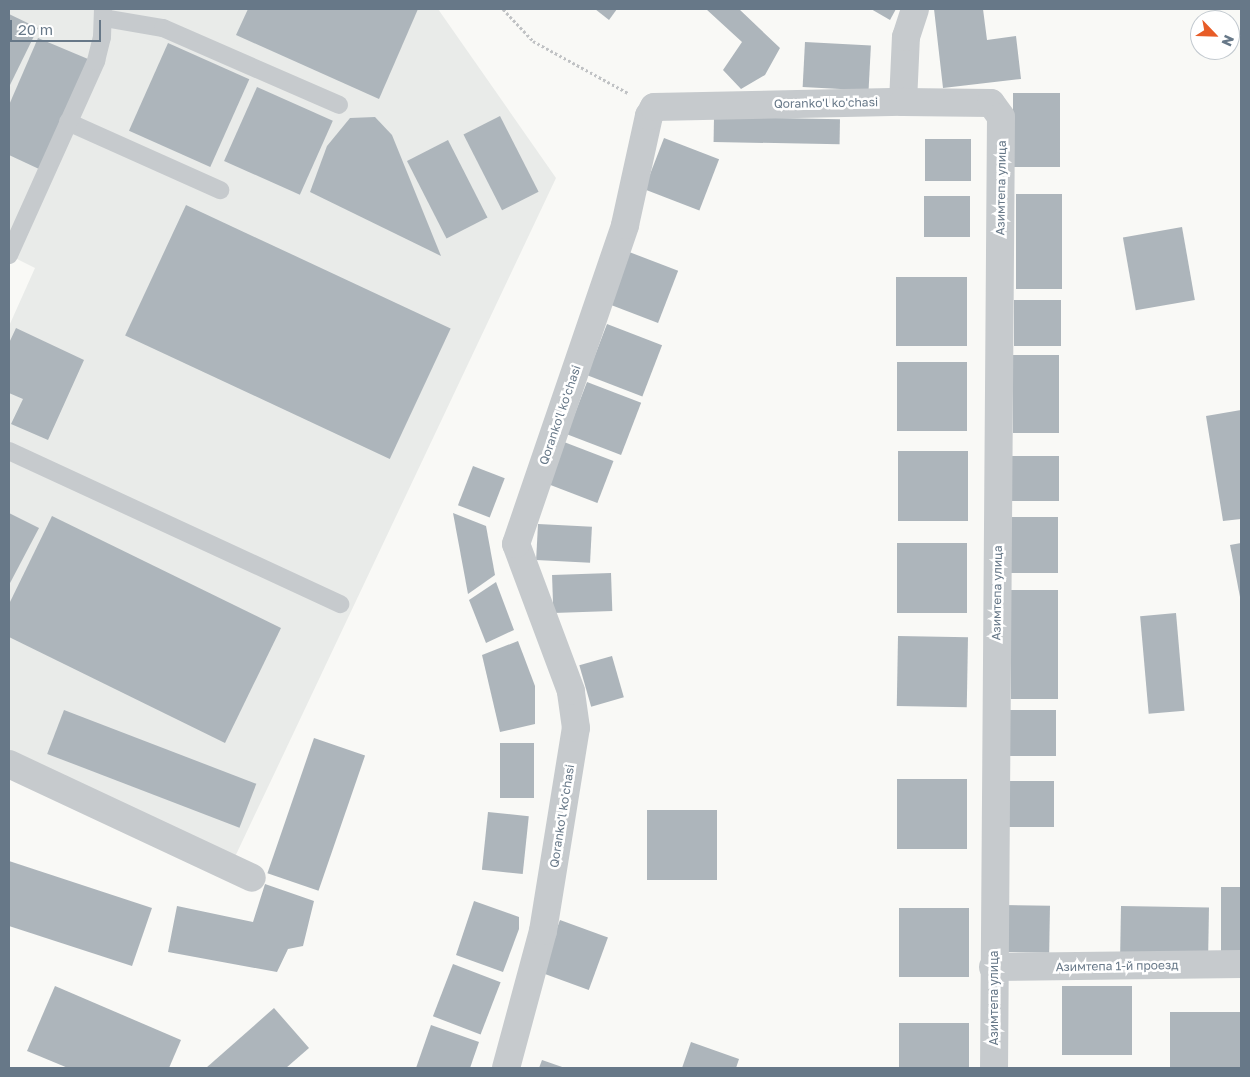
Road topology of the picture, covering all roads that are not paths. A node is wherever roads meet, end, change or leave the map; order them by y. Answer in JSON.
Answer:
{"nodes":[{"id":1,"x":915,"y":9,"type":"edge"},
{"id":2,"x":103,"y":13,"type":"edge"},
{"id":3,"x":903,"y":102,"type":"junction"},
{"id":4,"x":339,"y":105,"type":"dead end"},
{"id":5,"x":1002,"y":117,"type":"joint"},
{"id":6,"x":68,"y":122,"type":"junction"},
{"id":7,"x":220,"y":190,"type":"dead end"},
{"id":8,"x":9,"y":255,"type":"edge"},
{"id":9,"x":9,"y":451,"type":"edge"},
{"id":10,"x":340,"y":604,"type":"dead end"},
{"id":11,"x":9,"y":764,"type":"edge"},
{"id":12,"x":252,"y":878,"type":"dead end"},
{"id":13,"x":1241,"y":964,"type":"edge"},
{"id":14,"x":993,"y":967,"type":"junction"},
{"id":15,"x":506,"y":1068,"type":"edge"},
{"id":16,"x":994,"y":1068,"type":"edge"}],
"edges":[{"from":1,"to":3,"type":"street"},
{"from":2,"to":4,"type":"lane"},
{"from":2,"to":6,"type":"lane"},
{"from":3,"to":5,"type":"street","name":"Qoranko'l ko'chasi"},
{"from":3,"to":15,"type":"street","name":"Qoranko'l ko'chasi"},
{"from":5,"to":14,"type":"street","name":"Азимтепа улица"},
{"from":6,"to":7,"type":"lane"},
{"from":6,"to":8,"type":"lane"},
{"from":9,"to":10,"type":"lane"},
{"from":11,"to":12,"type":"street"},
{"from":13,"to":14,"type":"street","name":"Азимтепа 1-й проезд"},
{"from":14,"to":16,"type":"street","name":"Азимтепа улица"}]}
